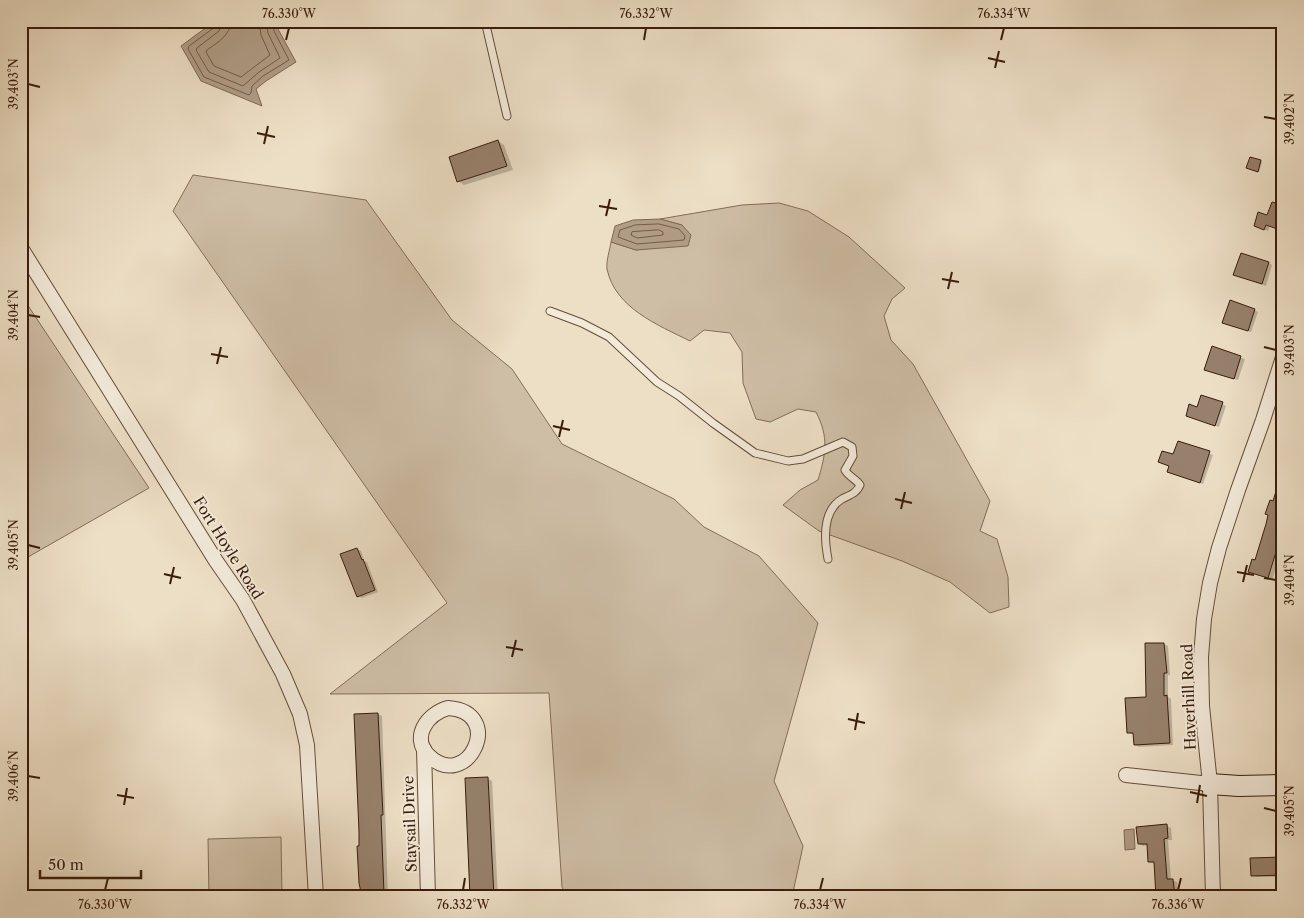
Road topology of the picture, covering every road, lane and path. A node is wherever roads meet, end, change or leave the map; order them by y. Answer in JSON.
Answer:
{"nodes":[{"id":1,"x":485,"y":21,"type":"edge"},
{"id":2,"x":507,"y":116,"type":"dead end"},
{"id":3,"x":21,"y":248,"type":"edge"},
{"id":4,"x":550,"y":311,"type":"dead end"},
{"id":5,"x":1283,"y":357,"type":"edge"},
{"id":6,"x":828,"y":560,"type":"dead end"},
{"id":7,"x":424,"y":749,"type":"junction"},
{"id":8,"x":1126,"y":775,"type":"dead end"},
{"id":9,"x":1210,"y":784,"type":"junction"},
{"id":10,"x":1283,"y":785,"type":"edge"},
{"id":11,"x":316,"y":897,"type":"edge"},
{"id":12,"x":428,"y":897,"type":"edge"},
{"id":13,"x":1214,"y":897,"type":"edge"}],
"edges":[{"from":1,"to":2,"type":"lane"},
{"from":3,"to":11,"type":"street","name":"Fort Hoyle Road"},
{"from":4,"to":6,"type":"lane"},
{"from":5,"to":9,"type":"street","name":"Haverhill Road"},
{"from":7,"to":7,"type":"street","name":"Staysail Drive"},
{"from":7,"to":12,"type":"street","name":"Staysail Drive"},
{"from":8,"to":9,"type":"street"},
{"from":9,"to":10,"type":"street"},
{"from":9,"to":13,"type":"street","name":"Haverhill Road"}]}
